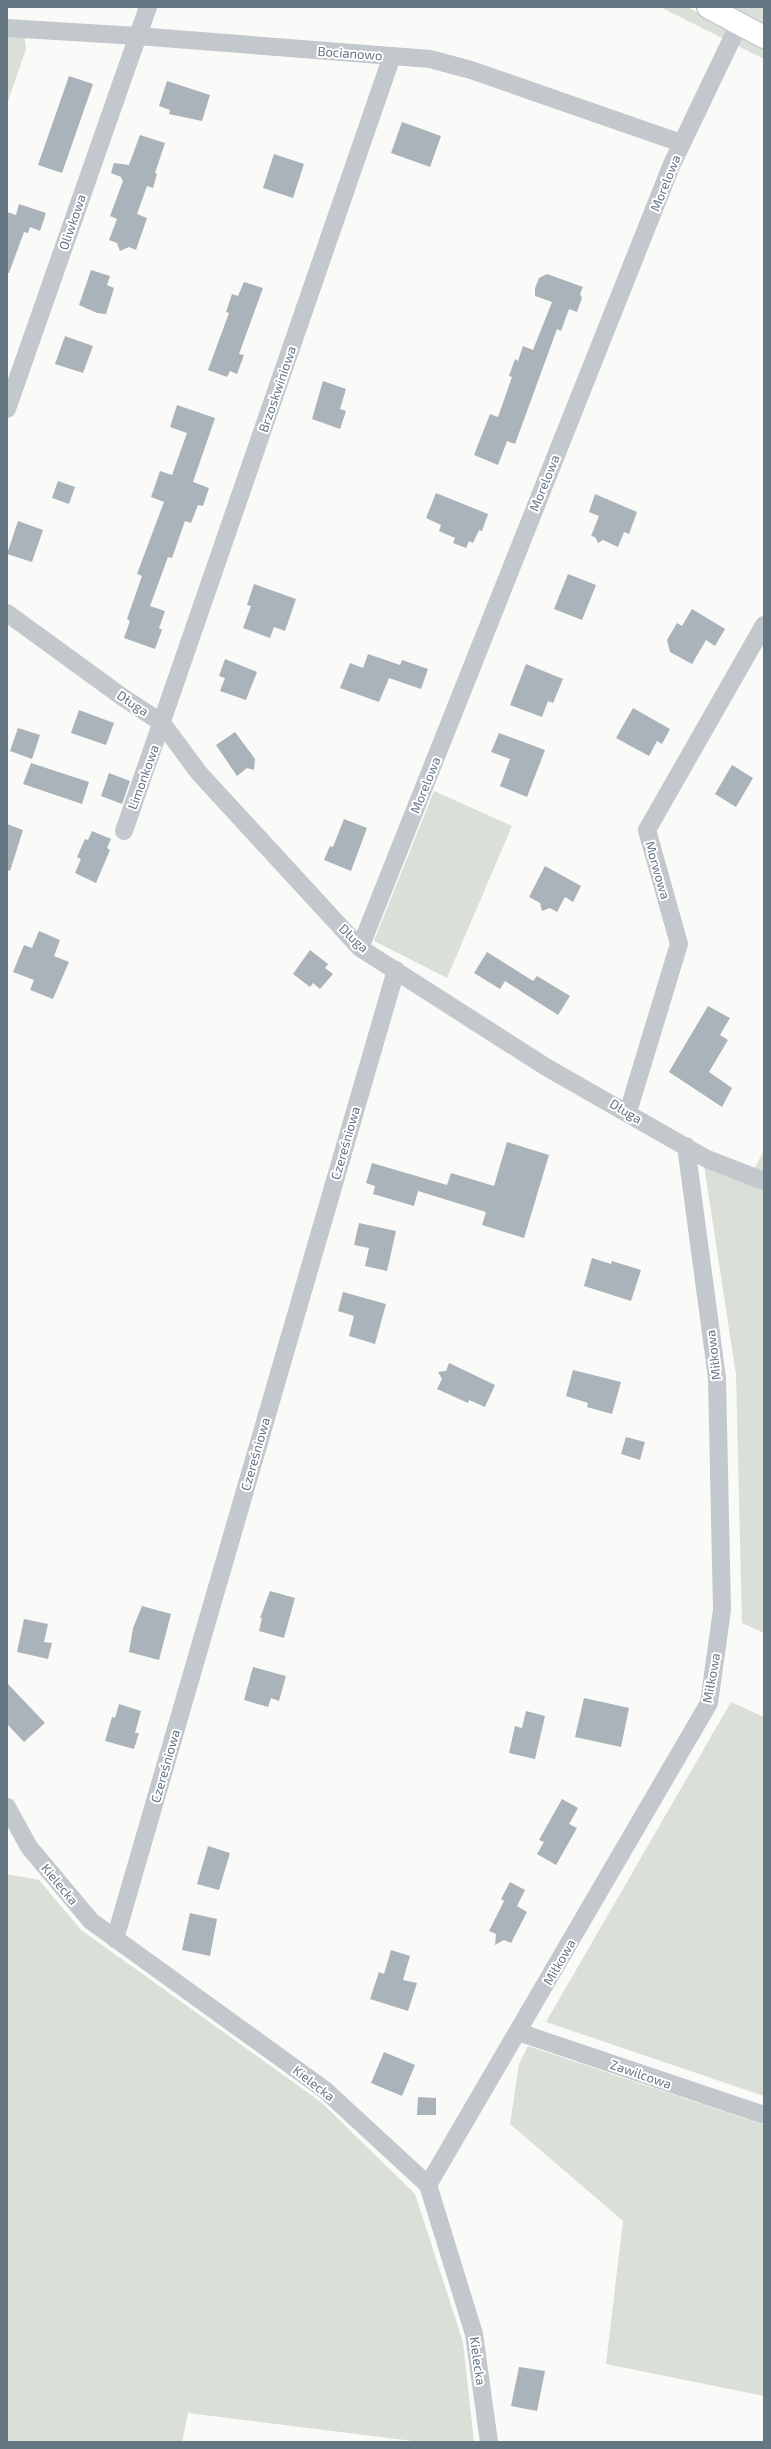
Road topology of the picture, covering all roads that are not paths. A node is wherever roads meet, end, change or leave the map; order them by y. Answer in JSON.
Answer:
{"nodes":[{"id":1,"x":148,"y":7,"type":"edge"},
{"id":2,"x":708,"y":7,"type":"edge"},
{"id":3,"x":739,"y":24,"type":"junction"},
{"id":4,"x":7,"y":28,"type":"edge"},
{"id":5,"x":137,"y":36,"type":"junction"},
{"id":6,"x":764,"y":36,"type":"edge"},
{"id":7,"x":392,"y":56,"type":"junction"},
{"id":8,"x":681,"y":143,"type":"junction"},
{"id":9,"x":7,"y":409,"type":"edge"},
{"id":10,"x":7,"y":613,"type":"edge"},
{"id":11,"x":764,"y":625,"type":"edge"},
{"id":12,"x":162,"y":723,"type":"junction"},
{"id":13,"x":124,"y":831,"type":"dead end"},
{"id":14,"x":360,"y":948,"type":"junction"},
{"id":15,"x":396,"y":970,"type":"junction"},
{"id":16,"x":628,"y":1112,"type":"junction"},
{"id":17,"x":686,"y":1146,"type":"junction"},
{"id":18,"x":764,"y":1181,"type":"edge"},
{"id":19,"x":7,"y":1807,"type":"edge"},
{"id":20,"x":115,"y":1938,"type":"junction"},
{"id":21,"x":518,"y":2032,"type":"junction"},
{"id":22,"x":764,"y":2115,"type":"edge"},
{"id":23,"x":428,"y":2185,"type":"junction"},
{"id":24,"x":489,"y":2442,"type":"edge"}],
"edges":[{"from":1,"to":5,"type":"street","name":"Oliwkowa"},
{"from":2,"to":3,"type":"street"},
{"from":3,"to":6,"type":"street"},
{"from":3,"to":8,"type":"street","name":"Morelowa"},
{"from":4,"to":5,"type":"street","name":"Bocianowo"},
{"from":5,"to":7,"type":"street","name":"Bocianowo"},
{"from":5,"to":9,"type":"street","name":"Oliwkowa"},
{"from":7,"to":8,"type":"street","name":"Bocianowo"},
{"from":7,"to":12,"type":"street","name":"Brzoskwiniowa"},
{"from":8,"to":14,"type":"street","name":"Morelowa"},
{"from":10,"to":12,"type":"street","name":"Długa"},
{"from":11,"to":16,"type":"street","name":"Morwowa"},
{"from":12,"to":13,"type":"street","name":"Limonkowa"},
{"from":12,"to":14,"type":"street","name":"Długa"},
{"from":14,"to":15,"type":"street","name":"Długa"},
{"from":15,"to":16,"type":"street","name":"Długa"},
{"from":15,"to":20,"type":"street","name":"Czereśniowa"},
{"from":16,"to":17,"type":"street","name":"Długa"},
{"from":17,"to":18,"type":"street","name":"Długa"},
{"from":17,"to":21,"type":"street","name":"Miłkowa"},
{"from":19,"to":20,"type":"street","name":"Kielecka"},
{"from":20,"to":23,"type":"street","name":"Kielecka"},
{"from":21,"to":22,"type":"street","name":"Zawilcowa"},
{"from":21,"to":23,"type":"street","name":"Miłkowa"},
{"from":23,"to":24,"type":"street","name":"Kielecka"}]}
